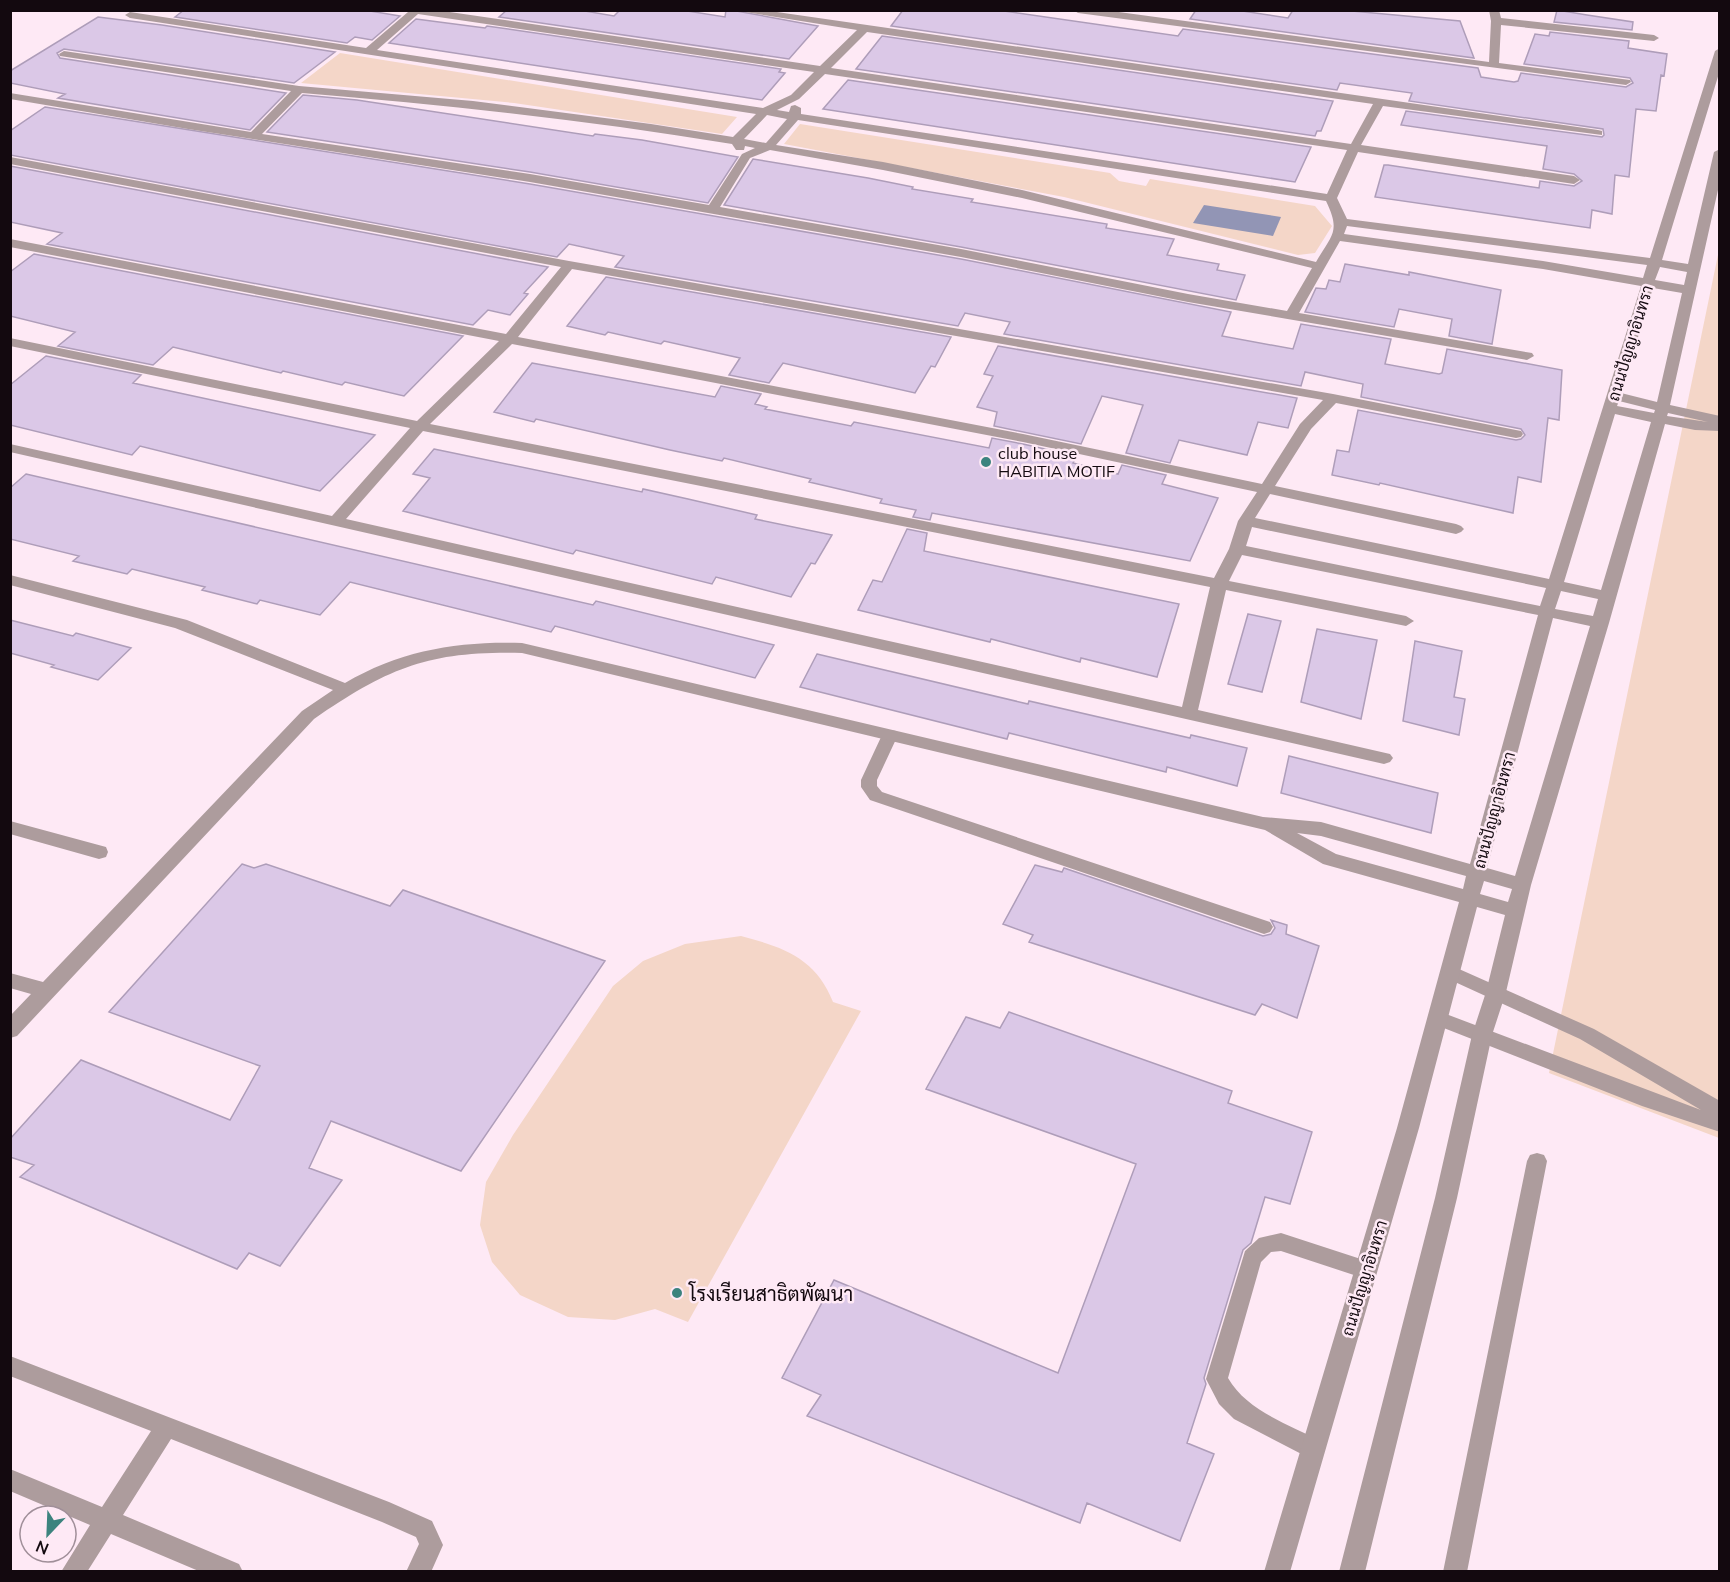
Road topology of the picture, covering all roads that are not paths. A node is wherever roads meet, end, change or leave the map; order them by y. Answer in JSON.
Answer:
{"nodes":[{"id":1,"x":738,"y":10,"type":"edge"},
{"id":2,"x":1078,"y":10,"type":"edge"},
{"id":3,"x":415,"y":11,"type":"edge"},
{"id":4,"x":130,"y":15,"type":"dead end"},
{"id":5,"x":1495,"y":16,"type":"edge"},
{"id":6,"x":865,"y":28,"type":"junction"},
{"id":7,"x":1654,"y":38,"type":"dead end"},
{"id":8,"x":1719,"y":51,"type":"edge"},
{"id":9,"x":368,"y":52,"type":"junction"},
{"id":10,"x":64,"y":54,"type":"dead end"},
{"id":11,"x":1494,"y":66,"type":"junction"},
{"id":12,"x":822,"y":69,"type":"junction"},
{"id":13,"x":1626,"y":82,"type":"dead end"},
{"id":14,"x":299,"y":89,"type":"junction"},
{"id":15,"x":10,"y":96,"type":"edge"},
{"id":16,"x":795,"y":97,"type":"junction"},
{"id":17,"x":1380,"y":102,"type":"junction"},
{"id":18,"x":764,"y":112,"type":"junction"},
{"id":19,"x":795,"y":117,"type":"junction"},
{"id":20,"x":1598,"y":133,"type":"dead end"},
{"id":21,"x":255,"y":135,"type":"junction"},
{"id":22,"x":736,"y":141,"type":"junction"},
{"id":23,"x":768,"y":147,"type":"junction"},
{"id":24,"x":1354,"y":148,"type":"junction"},
{"id":25,"x":1719,"y":152,"type":"edge"},
{"id":26,"x":746,"y":156,"type":"junction"},
{"id":27,"x":10,"y":160,"type":"edge"},
{"id":28,"x":1574,"y":180,"type":"dead end"},
{"id":29,"x":1331,"y":198,"type":"junction"},
{"id":30,"x":712,"y":210,"type":"junction"},
{"id":31,"x":1341,"y":222,"type":"junction"},
{"id":32,"x":1336,"y":237,"type":"junction"},
{"id":33,"x":1474,"y":240,"type":"junction"},
{"id":34,"x":10,"y":243,"type":"edge"},
{"id":35,"x":1473,"y":255,"type":"junction"},
{"id":36,"x":1654,"y":262,"type":"junction"},
{"id":37,"x":569,"y":265,"type":"junction"},
{"id":38,"x":1318,"y":266,"type":"junction"},
{"id":39,"x":1693,"y":269,"type":"junction"},
{"id":40,"x":1648,"y":283,"type":"junction"},
{"id":41,"x":1689,"y":290,"type":"junction"},
{"id":42,"x":1291,"y":316,"type":"junction"},
{"id":43,"x":509,"y":339,"type":"junction"},
{"id":44,"x":10,"y":342,"type":"edge"},
{"id":45,"x":1527,"y":356,"type":"dead end"},
{"id":46,"x":1333,"y":398,"type":"junction"},
{"id":47,"x":1612,"y":402,"type":"junction"},
{"id":48,"x":1660,"y":413,"type":"junction"},
{"id":49,"x":1719,"y":421,"type":"edge"},
{"id":50,"x":420,"y":426,"type":"junction"},
{"id":51,"x":1719,"y":427,"type":"edge"},
{"id":52,"x":1516,"y":434,"type":"dead end"},
{"id":53,"x":10,"y":448,"type":"edge"},
{"id":54,"x":1266,"y":488,"type":"junction"},
{"id":55,"x":1246,"y":520,"type":"junction"},
{"id":56,"x":336,"y":521,"type":"junction"},
{"id":57,"x":1456,"y":530,"type":"dead end"},
{"id":58,"x":1237,"y":549,"type":"junction"},
{"id":59,"x":10,"y":580,"type":"edge"},
{"id":60,"x":1555,"y":584,"type":"junction"},
{"id":61,"x":1219,"y":585,"type":"junction"},
{"id":62,"x":1607,"y":596,"type":"junction"},
{"id":63,"x":1547,"y":610,"type":"junction"},
{"id":64,"x":1406,"y":621,"type":"dead end"},
{"id":65,"x":1601,"y":623,"type":"junction"},
{"id":66,"x":345,"y":689,"type":"junction"},
{"id":67,"x":1189,"y":712,"type":"junction"},
{"id":68,"x":890,"y":735,"type":"junction"},
{"id":69,"x":1384,"y":758,"type":"dead end"},
{"id":70,"x":1263,"y":823,"type":"junction"},
{"id":71,"x":10,"y":827,"type":"edge"},
{"id":72,"x":99,"y":852,"type":"dead end"},
{"id":73,"x":1478,"y":872,"type":"junction"},
{"id":74,"x":1522,"y":885,"type":"junction"},
{"id":75,"x":1470,"y":897,"type":"junction"},
{"id":76,"x":1515,"y":911,"type":"junction"},
{"id":77,"x":1264,"y":927,"type":"dead end"},
{"id":78,"x":1450,"y":972,"type":"junction"},
{"id":79,"x":10,"y":980,"type":"edge"},
{"id":80,"x":46,"y":991,"type":"junction"},
{"id":81,"x":1496,"y":992,"type":"junction"},
{"id":82,"x":1438,"y":1018,"type":"junction"},
{"id":83,"x":10,"y":1030,"type":"edge"},
{"id":84,"x":1482,"y":1035,"type":"junction"},
{"id":85,"x":1719,"y":1110,"type":"edge"},
{"id":86,"x":1719,"y":1124,"type":"edge"},
{"id":87,"x":1537,"y":1161,"type":"dead end"},
{"id":88,"x":1366,"y":1270,"type":"junction"},
{"id":89,"x":10,"y":1366,"type":"edge"},
{"id":90,"x":167,"y":1426,"type":"junction"},
{"id":91,"x":1313,"y":1449,"type":"junction"},
{"id":92,"x":10,"y":1480,"type":"edge"},
{"id":93,"x":106,"y":1520,"type":"junction"},
{"id":94,"x":73,"y":1572,"type":"edge"},
{"id":95,"x":231,"y":1572,"type":"edge"},
{"id":96,"x":418,"y":1572,"type":"edge"},
{"id":97,"x":1277,"y":1572,"type":"edge"},
{"id":98,"x":1352,"y":1572,"type":"edge"},
{"id":99,"x":1455,"y":1572,"type":"edge"}],
"edges":[{"from":1,"to":6,"type":"street"},
{"from":2,"to":11,"type":"street"},
{"from":3,"to":9,"type":"street"},
{"from":3,"to":12,"type":"street"},
{"from":4,"to":9,"type":"street"},
{"from":5,"to":7,"type":"street"},
{"from":5,"to":11,"type":"street"},
{"from":6,"to":12,"type":"street"},
{"from":6,"to":17,"type":"street"},
{"from":8,"to":36,"type":"street","name":"ถนนปัญญาอินทรา"},
{"from":9,"to":18,"type":"street"},
{"from":10,"to":14,"type":"street"},
{"from":11,"to":13,"type":"street"},
{"from":12,"to":16,"type":"street"},
{"from":12,"to":24,"type":"street"},
{"from":14,"to":21,"type":"street"},
{"from":14,"to":22,"type":"street"},
{"from":15,"to":21,"type":"street"},
{"from":16,"to":18,"type":"street"},
{"from":16,"to":19,"type":"street"},
{"from":17,"to":20,"type":"street"},
{"from":17,"to":24,"type":"street"},
{"from":18,"to":19,"type":"street"},
{"from":18,"to":22,"type":"street"},
{"from":19,"to":23,"type":"street"},
{"from":19,"to":29,"type":"street"},
{"from":21,"to":30,"type":"street"},
{"from":22,"to":23,"type":"street"},
{"from":22,"to":26,"type":"street"},
{"from":23,"to":26,"type":"street"},
{"from":23,"to":38,"type":"street"},
{"from":24,"to":28,"type":"street"},
{"from":24,"to":29,"type":"street"},
{"from":25,"to":39,"type":"street"},
{"from":26,"to":30,"type":"street"},
{"from":27,"to":37,"type":"street"},
{"from":29,"to":31,"type":"street"},
{"from":30,"to":42,"type":"street"},
{"from":31,"to":32,"type":"street"},
{"from":31,"to":33,"type":"street"},
{"from":32,"to":35,"type":"street"},
{"from":32,"to":38,"type":"street"},
{"from":33,"to":35,"type":"street"},
{"from":33,"to":36,"type":"street"},
{"from":34,"to":43,"type":"street"},
{"from":35,"to":40,"type":"street"},
{"from":36,"to":39,"type":"street"},
{"from":36,"to":40,"type":"street","name":"ถนนปัญญาอินทรา"},
{"from":37,"to":43,"type":"street"},
{"from":37,"to":46,"type":"street"},
{"from":38,"to":42,"type":"street"},
{"from":39,"to":41,"type":"street"},
{"from":40,"to":41,"type":"street"},
{"from":40,"to":47,"type":"street","name":"ถนนปัญญาอินทรา"},
{"from":41,"to":48,"type":"street"},
{"from":42,"to":45,"type":"street"},
{"from":43,"to":50,"type":"street"},
{"from":43,"to":54,"type":"street"},
{"from":44,"to":50,"type":"street"},
{"from":46,"to":52,"type":"street"},
{"from":46,"to":54,"type":"street"},
{"from":47,"to":48,"type":"street"},
{"from":47,"to":60,"type":"street","name":"ถนนปัญญาอินทรา"},
{"from":48,"to":49,"type":"street"},
{"from":48,"to":51,"type":"street"},
{"from":48,"to":62,"type":"street"},
{"from":50,"to":56,"type":"street"},
{"from":50,"to":61,"type":"street"},
{"from":53,"to":56,"type":"street"},
{"from":54,"to":55,"type":"street"},
{"from":54,"to":57,"type":"street"},
{"from":55,"to":58,"type":"street"},
{"from":55,"to":60,"type":"street"},
{"from":56,"to":67,"type":"street"},
{"from":58,"to":61,"type":"street"},
{"from":58,"to":63,"type":"street"},
{"from":59,"to":66,"type":"street"},
{"from":60,"to":62,"type":"street"},
{"from":60,"to":63,"type":"street","name":"ถนนปัญญาอินทรา"},
{"from":61,"to":64,"type":"street"},
{"from":61,"to":67,"type":"street"},
{"from":62,"to":65,"type":"street"},
{"from":63,"to":65,"type":"street"},
{"from":63,"to":73,"type":"street","name":"ถนนปัญญาอินทรา"},
{"from":65,"to":74,"type":"street"},
{"from":66,"to":68,"type":"street"},
{"from":66,"to":80,"type":"street"},
{"from":67,"to":69,"type":"street"},
{"from":68,"to":70,"type":"street"},
{"from":68,"to":77,"type":"lane"},
{"from":70,"to":73,"type":"street"},
{"from":70,"to":75,"type":"street"},
{"from":71,"to":72,"type":"street"},
{"from":73,"to":74,"type":"street"},
{"from":73,"to":75,"type":"street","name":"ถนนปัญญาอินทรา"},
{"from":74,"to":76,"type":"street"},
{"from":75,"to":76,"type":"street"},
{"from":75,"to":78,"type":"street","name":"ถนนปัญญาอินทรา"},
{"from":76,"to":81,"type":"street"},
{"from":78,"to":81,"type":"lane"},
{"from":78,"to":82,"type":"street","name":"ถนนปัญญาอินทรา"},
{"from":79,"to":80,"type":"street"},
{"from":80,"to":83,"type":"street"},
{"from":81,"to":84,"type":"street"},
{"from":81,"to":85,"type":"lane"},
{"from":82,"to":84,"type":"lane"},
{"from":82,"to":88,"type":"street","name":"ถนนปัญญาอินทรา"},
{"from":84,"to":86,"type":"lane"},
{"from":84,"to":98,"type":"street"},
{"from":87,"to":99,"type":"lane"},
{"from":88,"to":91,"type":"street","name":"ถนนปัญญาอินทรา"},
{"from":88,"to":91,"type":"lane"},
{"from":89,"to":90,"type":"lane"},
{"from":90,"to":93,"type":"lane"},
{"from":90,"to":96,"type":"lane"},
{"from":91,"to":97,"type":"street","name":"ถนนปัญญาอินทรา"},
{"from":92,"to":93,"type":"lane"},
{"from":93,"to":94,"type":"lane"},
{"from":93,"to":95,"type":"lane"}]}
